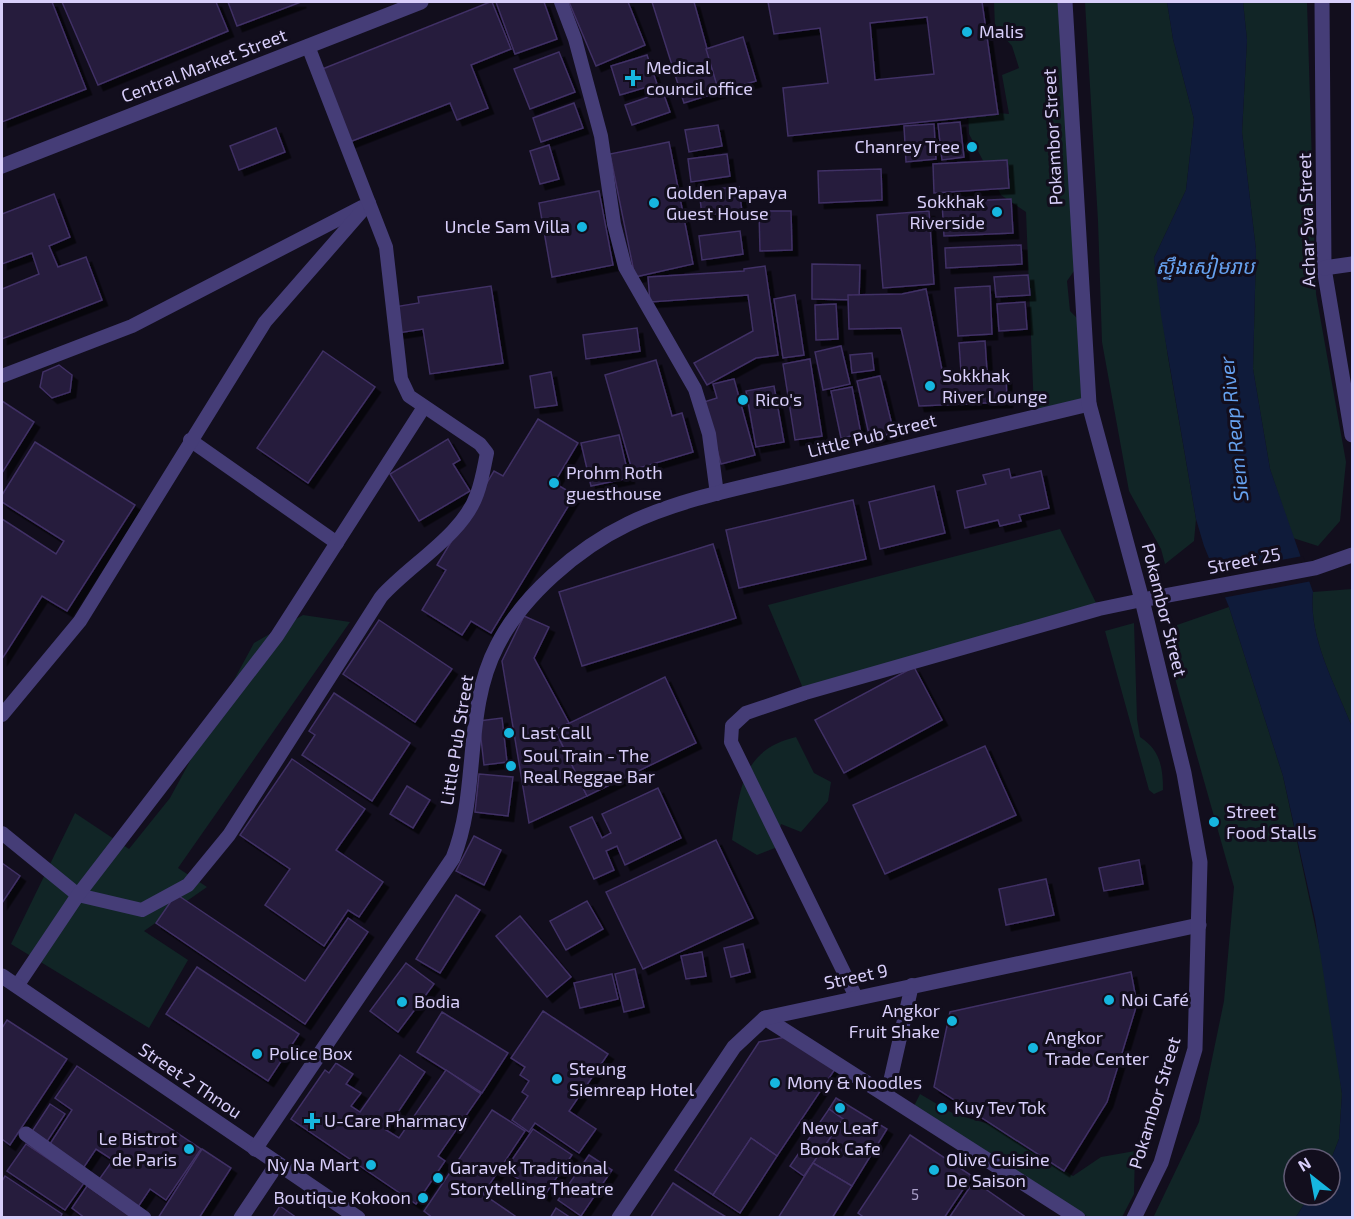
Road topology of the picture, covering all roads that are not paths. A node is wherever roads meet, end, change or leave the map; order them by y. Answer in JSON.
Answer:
{"nodes":[{"id":1,"x":421,"y":2,"type":"edge"},
{"id":2,"x":561,"y":2,"type":"edge"},
{"id":3,"x":1065,"y":2,"type":"edge"},
{"id":4,"x":1322,"y":2,"type":"edge"},
{"id":5,"x":308,"y":46,"type":"junction"},
{"id":6,"x":2,"y":166,"type":"edge"},
{"id":7,"x":369,"y":203,"type":"junction"},
{"id":8,"x":1353,"y":264,"type":"edge"},
{"id":9,"x":1324,"y":268,"type":"junction"},
{"id":10,"x":2,"y":376,"type":"edge"},
{"id":11,"x":1089,"y":404,"type":"junction"},
{"id":12,"x":424,"y":407,"type":"junction"},
{"id":13,"x":1353,"y":435,"type":"edge"},
{"id":14,"x":190,"y":440,"type":"junction"},
{"id":15,"x":717,"y":494,"type":"junction"},
{"id":16,"x":336,"y":543,"type":"junction"},
{"id":17,"x":1353,"y":555,"type":"edge"},
{"id":18,"x":1142,"y":600,"type":"junction"},
{"id":19,"x":2,"y":715,"type":"edge"},
{"id":20,"x":2,"y":832,"type":"edge"},
{"id":21,"x":78,"y":896,"type":"junction"},
{"id":22,"x":1199,"y":925,"type":"junction"},
{"id":23,"x":2,"y":976,"type":"edge"},
{"id":24,"x":912,"y":985,"type":"junction"},
{"id":25,"x":16,"y":986,"type":"junction"},
{"id":26,"x":856,"y":997,"type":"junction"},
{"id":27,"x":765,"y":1018,"type":"junction"},
{"id":28,"x":886,"y":1095,"type":"junction"},
{"id":29,"x":26,"y":1134,"type":"dead end"},
{"id":30,"x":255,"y":1149,"type":"junction"},
{"id":31,"x":277,"y":1164,"type":"junction"},
{"id":32,"x":144,"y":1218,"type":"edge"},
{"id":33,"x":241,"y":1218,"type":"edge"},
{"id":34,"x":358,"y":1218,"type":"edge"},
{"id":35,"x":619,"y":1218,"type":"edge"},
{"id":36,"x":1078,"y":1218,"type":"edge"},
{"id":37,"x":1134,"y":1218,"type":"edge"}],
"edges":[{"from":1,"to":5,"type":"street","name":"Central Market Street"},
{"from":2,"to":15,"type":"lane"},
{"from":3,"to":11,"type":"street","name":"Pokambor Street"},
{"from":4,"to":9,"type":"street","name":"Achar Sva Street"},
{"from":5,"to":6,"type":"street","name":"Central Market Street"},
{"from":5,"to":7,"type":"lane"},
{"from":7,"to":10,"type":"lane"},
{"from":7,"to":12,"type":"lane"},
{"from":7,"to":14,"type":"lane"},
{"from":8,"to":9,"type":"street"},
{"from":9,"to":13,"type":"street","name":"Achar Sva Street"},
{"from":11,"to":15,"type":"street","name":"Little Pub Street"},
{"from":11,"to":18,"type":"street","name":"Pokambor Street"},
{"from":12,"to":16,"type":"lane"},
{"from":12,"to":21,"type":"lane"},
{"from":14,"to":16,"type":"lane"},
{"from":14,"to":19,"type":"lane"},
{"from":15,"to":30,"type":"street","name":"Little Pub Street"},
{"from":16,"to":21,"type":"lane"},
{"from":17,"to":18,"type":"street","name":"Street 25"},
{"from":18,"to":22,"type":"street","name":"Pokambor Street"},
{"from":18,"to":26,"type":"lane"},
{"from":20,"to":21,"type":"lane"},
{"from":21,"to":25,"type":"lane"},
{"from":22,"to":24,"type":"street","name":"Street 9"},
{"from":22,"to":37,"type":"street","name":"Pokambor Street"},
{"from":23,"to":25,"type":"street","name":"Street 2 Thnou"},
{"from":24,"to":26,"type":"street","name":"Street 9"},
{"from":24,"to":28,"type":"lane"},
{"from":25,"to":30,"type":"street","name":"Street 2 Thnou"},
{"from":26,"to":27,"type":"street","name":"Street 9"},
{"from":27,"to":28,"type":"street"},
{"from":27,"to":35,"type":"street"},
{"from":28,"to":36,"type":"street"},
{"from":29,"to":32,"type":"street"},
{"from":30,"to":31,"type":"street","name":"Street 2 Thnou"},
{"from":31,"to":33,"type":"street"},
{"from":31,"to":34,"type":"street","name":"Street 2 Thnou"}]}
